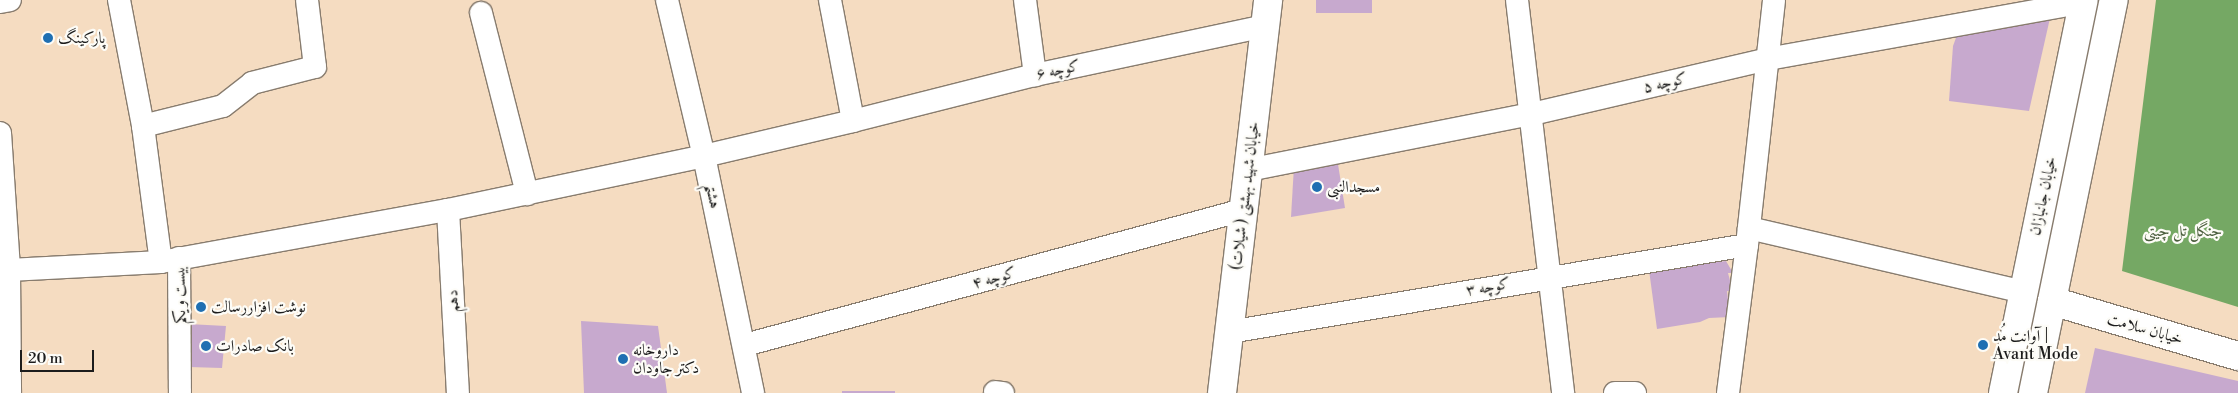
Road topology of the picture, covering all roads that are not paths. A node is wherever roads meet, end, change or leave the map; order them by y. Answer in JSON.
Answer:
{"nodes":[{"id":1,"x":10,"y":0,"type":"edge"},
{"id":2,"x":120,"y":0,"type":"edge"},
{"id":3,"x":307,"y":0,"type":"edge"},
{"id":4,"x":667,"y":0,"type":"edge"},
{"id":5,"x":830,"y":0,"type":"edge"},
{"id":6,"x":1026,"y":0,"type":"edge"},
{"id":7,"x":1517,"y":0,"type":"edge"},
{"id":8,"x":1774,"y":0,"type":"edge"},
{"id":9,"x":2114,"y":0,"type":"edge"},
{"id":10,"x":2084,"y":1,"type":"edge"},
{"id":11,"x":0,"y":2,"type":"edge"},
{"id":12,"x":481,"y":13,"type":"dead end"},
{"id":13,"x":1266,"y":13,"type":"edge"},
{"id":14,"x":1768,"y":59,"type":"junction"},
{"id":15,"x":1035,"y":74,"type":"junction"},
{"id":16,"x":1532,"y":114,"type":"junction"},
{"id":17,"x":853,"y":121,"type":"junction"},
{"id":18,"x":144,"y":126,"type":"junction"},
{"id":19,"x":0,"y":132,"type":"edge"},
{"id":20,"x":704,"y":156,"type":"junction"},
{"id":21,"x":1248,"y":170,"type":"junction"},
{"id":22,"x":527,"y":194,"type":"junction"},
{"id":23,"x":448,"y":210,"type":"junction"},
{"id":24,"x":1243,"y":210,"type":"junction"},
{"id":25,"x":1748,"y":236,"type":"junction"},
{"id":26,"x":170,"y":260,"type":"junction"},
{"id":27,"x":9,"y":270,"type":"junction"},
{"id":28,"x":1550,"y":277,"type":"junction"},
{"id":29,"x":2023,"y":292,"type":"junction"},
{"id":30,"x":2052,"y":301,"type":"junction"},
{"id":31,"x":1229,"y":332,"type":"junction"},
{"id":32,"x":744,"y":345,"type":"junction"},
{"id":33,"x":2238,"y":356,"type":"edge"},
{"id":34,"x":10,"y":393,"type":"edge"},
{"id":35,"x":180,"y":393,"type":"edge"},
{"id":36,"x":458,"y":393,"type":"edge"},
{"id":37,"x":753,"y":393,"type":"edge"},
{"id":38,"x":1222,"y":393,"type":"edge"},
{"id":39,"x":1563,"y":393,"type":"edge"},
{"id":40,"x":1615,"y":393,"type":"edge"},
{"id":41,"x":1635,"y":393,"type":"edge"},
{"id":42,"x":1728,"y":393,"type":"edge"},
{"id":43,"x":2002,"y":393,"type":"edge"},
{"id":44,"x":2033,"y":393,"type":"edge"}],
"edges":[{"from":1,"to":11,"type":"street"},
{"from":2,"to":18,"type":"street","name":"بیست و یکم"},
{"from":3,"to":18,"type":"street"},
{"from":4,"to":20,"type":"street","name":"هشتم"},
{"from":5,"to":17,"type":"street"},
{"from":6,"to":15,"type":"street"},
{"from":7,"to":16,"type":"street"},
{"from":8,"to":14,"type":"street"},
{"from":9,"to":30,"type":"main road","name":"خیابان جانبازان"},
{"from":10,"to":14,"type":"street","name":"کوچه ۵"},
{"from":10,"to":29,"type":"main road","name":"خیابان جانبازان"},
{"from":12,"to":22,"type":"street"},
{"from":13,"to":15,"type":"street","name":"کوچه ۶"},
{"from":13,"to":21,"type":"main road","name":"خیابان شهید بهشتی ( شیلات)"},
{"from":14,"to":16,"type":"street","name":"کوچه ۵"},
{"from":14,"to":25,"type":"street"},
{"from":15,"to":17,"type":"street","name":"کوچه ۶"},
{"from":16,"to":21,"type":"street","name":"کوچه ۵"},
{"from":16,"to":28,"type":"street"},
{"from":17,"to":20,"type":"street","name":"کوچه ۶"},
{"from":18,"to":26,"type":"street","name":"بیست و یکم"},
{"from":19,"to":27,"type":"street"},
{"from":20,"to":22,"type":"street","name":"کوچه ۶"},
{"from":20,"to":32,"type":"street","name":"هشتم"},
{"from":21,"to":24,"type":"main road","name":"خیابان شهید بهشتی ( شیلات)"},
{"from":22,"to":23,"type":"street","name":"کوچه ۶"},
{"from":23,"to":26,"type":"street","name":"کوچه ۶"},
{"from":23,"to":36,"type":"street","name":"دهم"},
{"from":24,"to":31,"type":"main road","name":"خیابان شهید بهشتی ( شیلات)"},
{"from":24,"to":32,"type":"street","name":"کوچه ۴"},
{"from":25,"to":28,"type":"street","name":"کوچه ۳"},
{"from":25,"to":29,"type":"street"},
{"from":25,"to":42,"type":"street"},
{"from":26,"to":27,"type":"street","name":"کوچه ۶"},
{"from":26,"to":35,"type":"street","name":"بیست و یکم"},
{"from":27,"to":34,"type":"street"},
{"from":28,"to":31,"type":"street","name":"کوچه ۳"},
{"from":28,"to":39,"type":"street"},
{"from":29,"to":43,"type":"main road","name":"خیابان جانبازان"},
{"from":30,"to":33,"type":"main road","name":"خیابان سلامت"},
{"from":30,"to":44,"type":"main road","name":"خیابان جانبازان"},
{"from":31,"to":38,"type":"main road","name":"خیابان شهید بهشتی ( شیلات)"},
{"from":32,"to":37,"type":"street","name":"هشتم"},
{"from":40,"to":41,"type":"street"}]}
